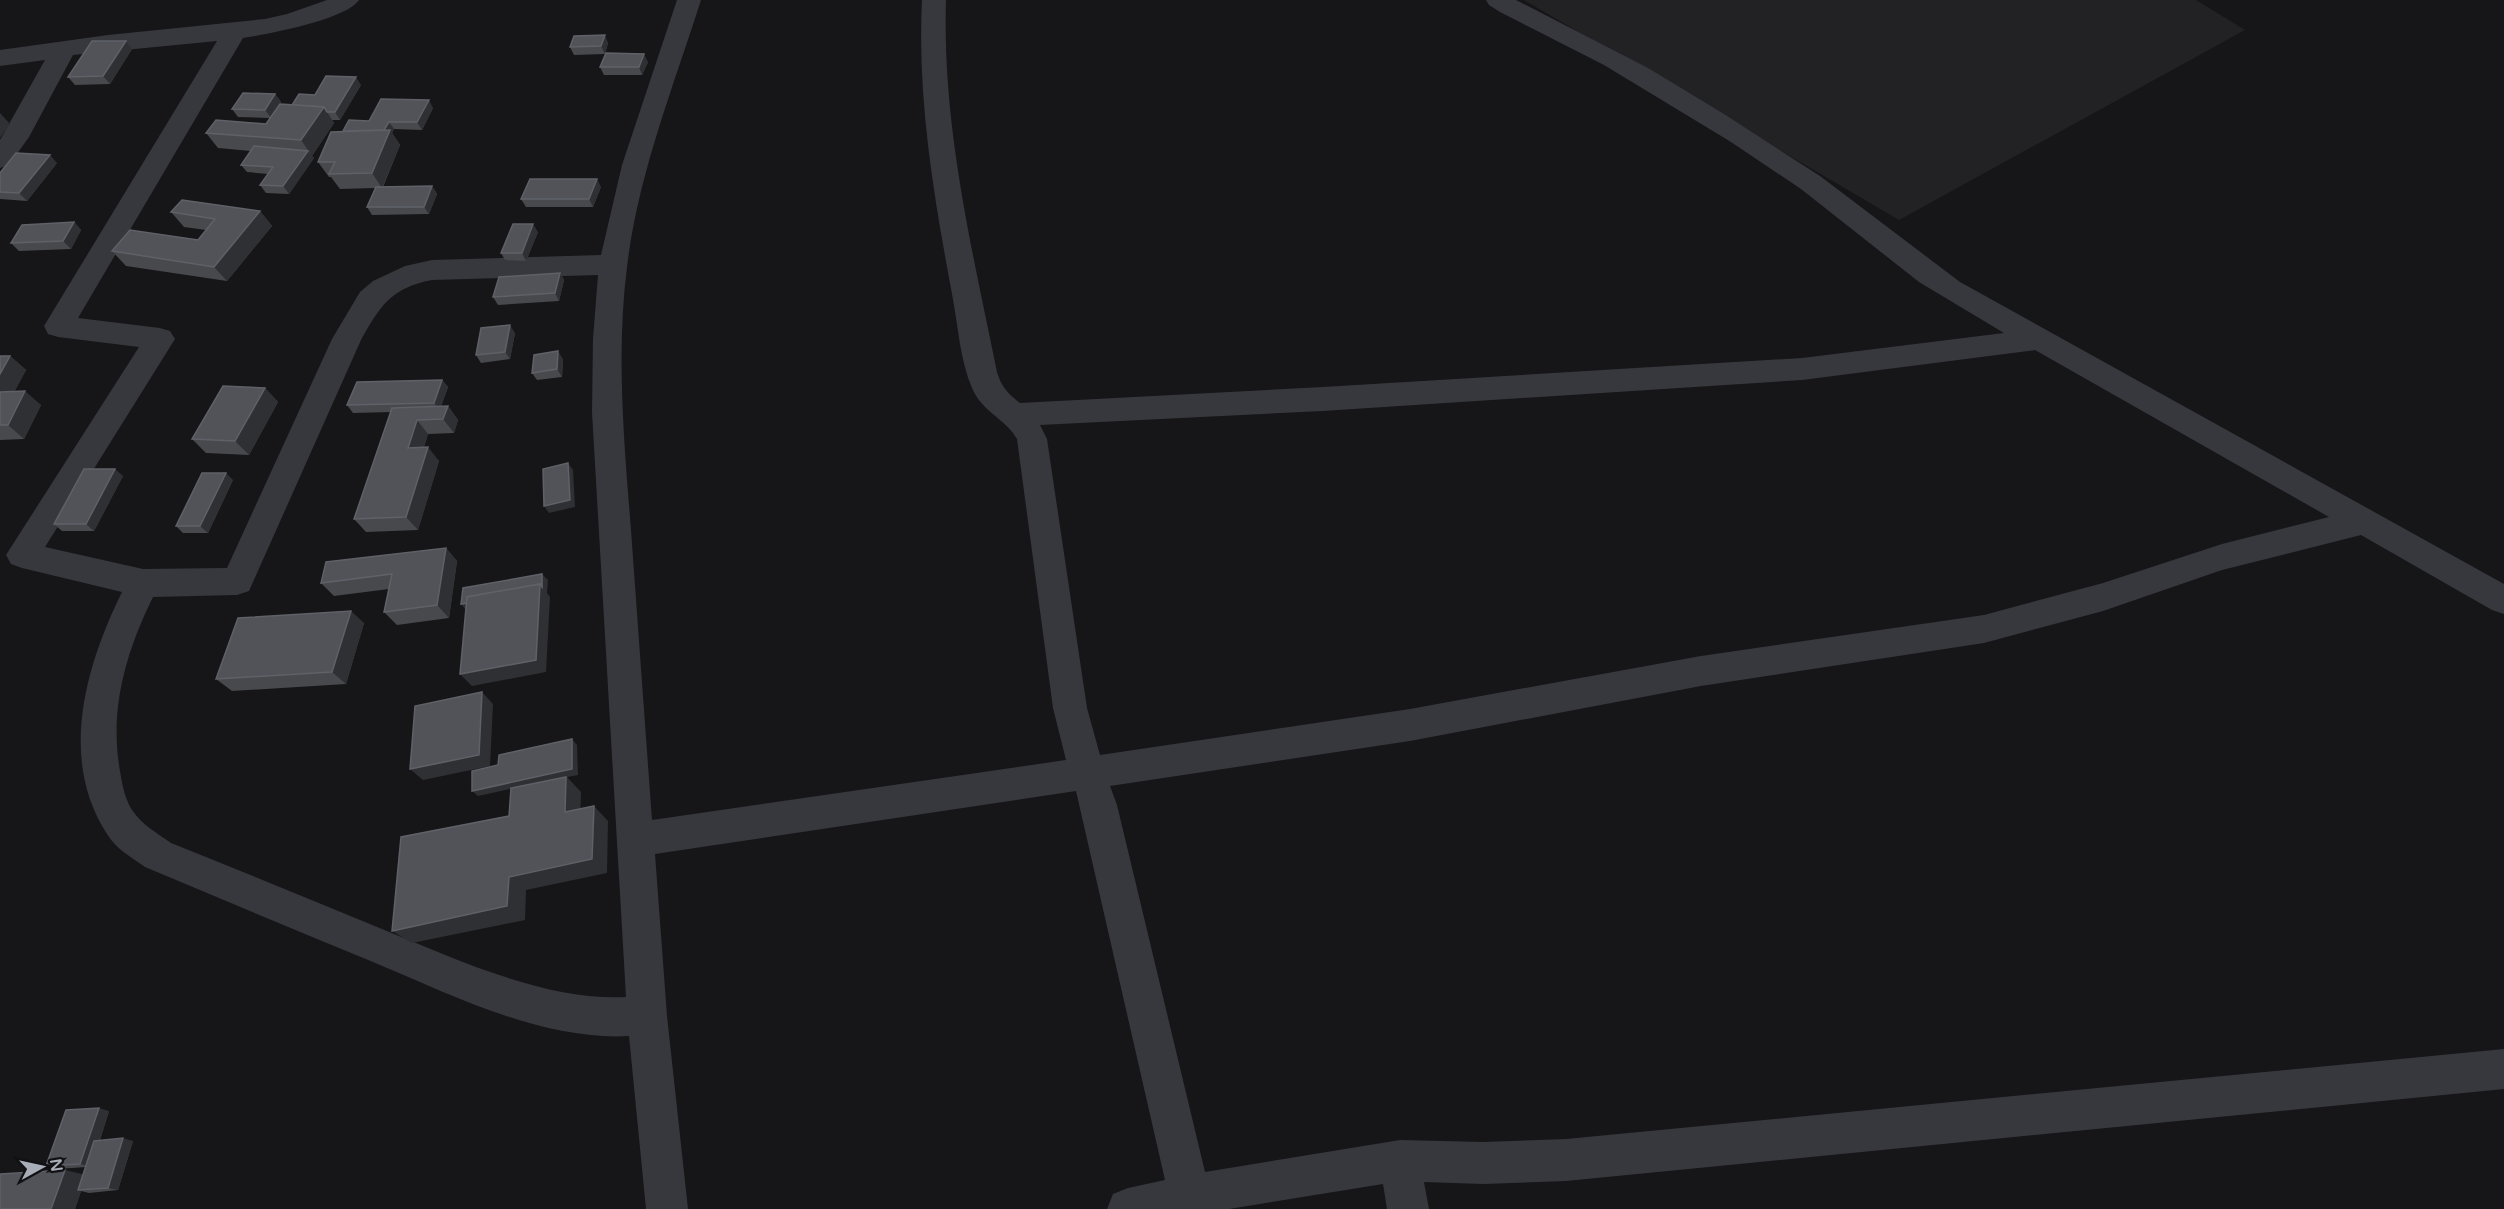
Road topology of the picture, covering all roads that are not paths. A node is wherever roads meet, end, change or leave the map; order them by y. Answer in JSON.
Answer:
{"nodes":[{"id":1,"x":347,"y":0,"type":"edge"},
{"id":2,"x":689,"y":0,"type":"edge"},
{"id":3,"x":934,"y":0,"type":"edge"},
{"id":4,"x":1498,"y":0,"type":"edge"},
{"id":5,"x":234,"y":33,"type":"junction"},
{"id":6,"x":63,"y":50,"type":"junction"},
{"id":7,"x":0,"y":58,"type":"edge"},
{"id":8,"x":0,"y":159,"type":"edge"},
{"id":9,"x":613,"y":265,"type":"junction"},
{"id":10,"x":2039,"y":339,"type":"junction"},
{"id":11,"x":1014,"y":415,"type":"junction"},
{"id":12,"x":2366,"y":521,"type":"junction"},
{"id":13,"x":143,"y":583,"type":"junction"},
{"id":14,"x":2504,"y":600,"type":"edge"},
{"id":15,"x":1088,"y":772,"type":"junction"},
{"id":16,"x":634,"y":840,"type":"junction"},
{"id":17,"x":647,"y":1016,"type":"junction"},
{"id":18,"x":2504,"y":1069,"type":"edge"},
{"id":19,"x":1400,"y":1161,"type":"junction"},
{"id":20,"x":1190,"y":1197,"type":"junction"},
{"id":21,"x":667,"y":1209,"type":"edge"},
{"id":22,"x":1128,"y":1209,"type":"edge"},
{"id":23,"x":1408,"y":1209,"type":"edge"}],
"edges":[{"from":1,"to":5,"type":"street"},
{"from":2,"to":9,"type":"street"},
{"from":3,"to":11,"type":"street"},
{"from":4,"to":10,"type":"street"},
{"from":5,"to":6,"type":"street"},
{"from":5,"to":13,"type":"street"},
{"from":6,"to":7,"type":"street"},
{"from":6,"to":8,"type":"street"},
{"from":9,"to":13,"type":"street"},
{"from":9,"to":16,"type":"street"},
{"from":10,"to":11,"type":"street"},
{"from":10,"to":12,"type":"street"},
{"from":11,"to":15,"type":"street"},
{"from":12,"to":14,"type":"street"},
{"from":12,"to":15,"type":"street"},
{"from":13,"to":17,"type":"street"},
{"from":15,"to":16,"type":"street"},
{"from":15,"to":20,"type":"street"},
{"from":16,"to":17,"type":"street"},
{"from":17,"to":21,"type":"street"},
{"from":18,"to":19,"type":"street"},
{"from":19,"to":20,"type":"street"},
{"from":19,"to":23,"type":"street"},
{"from":20,"to":22,"type":"street"}]}
